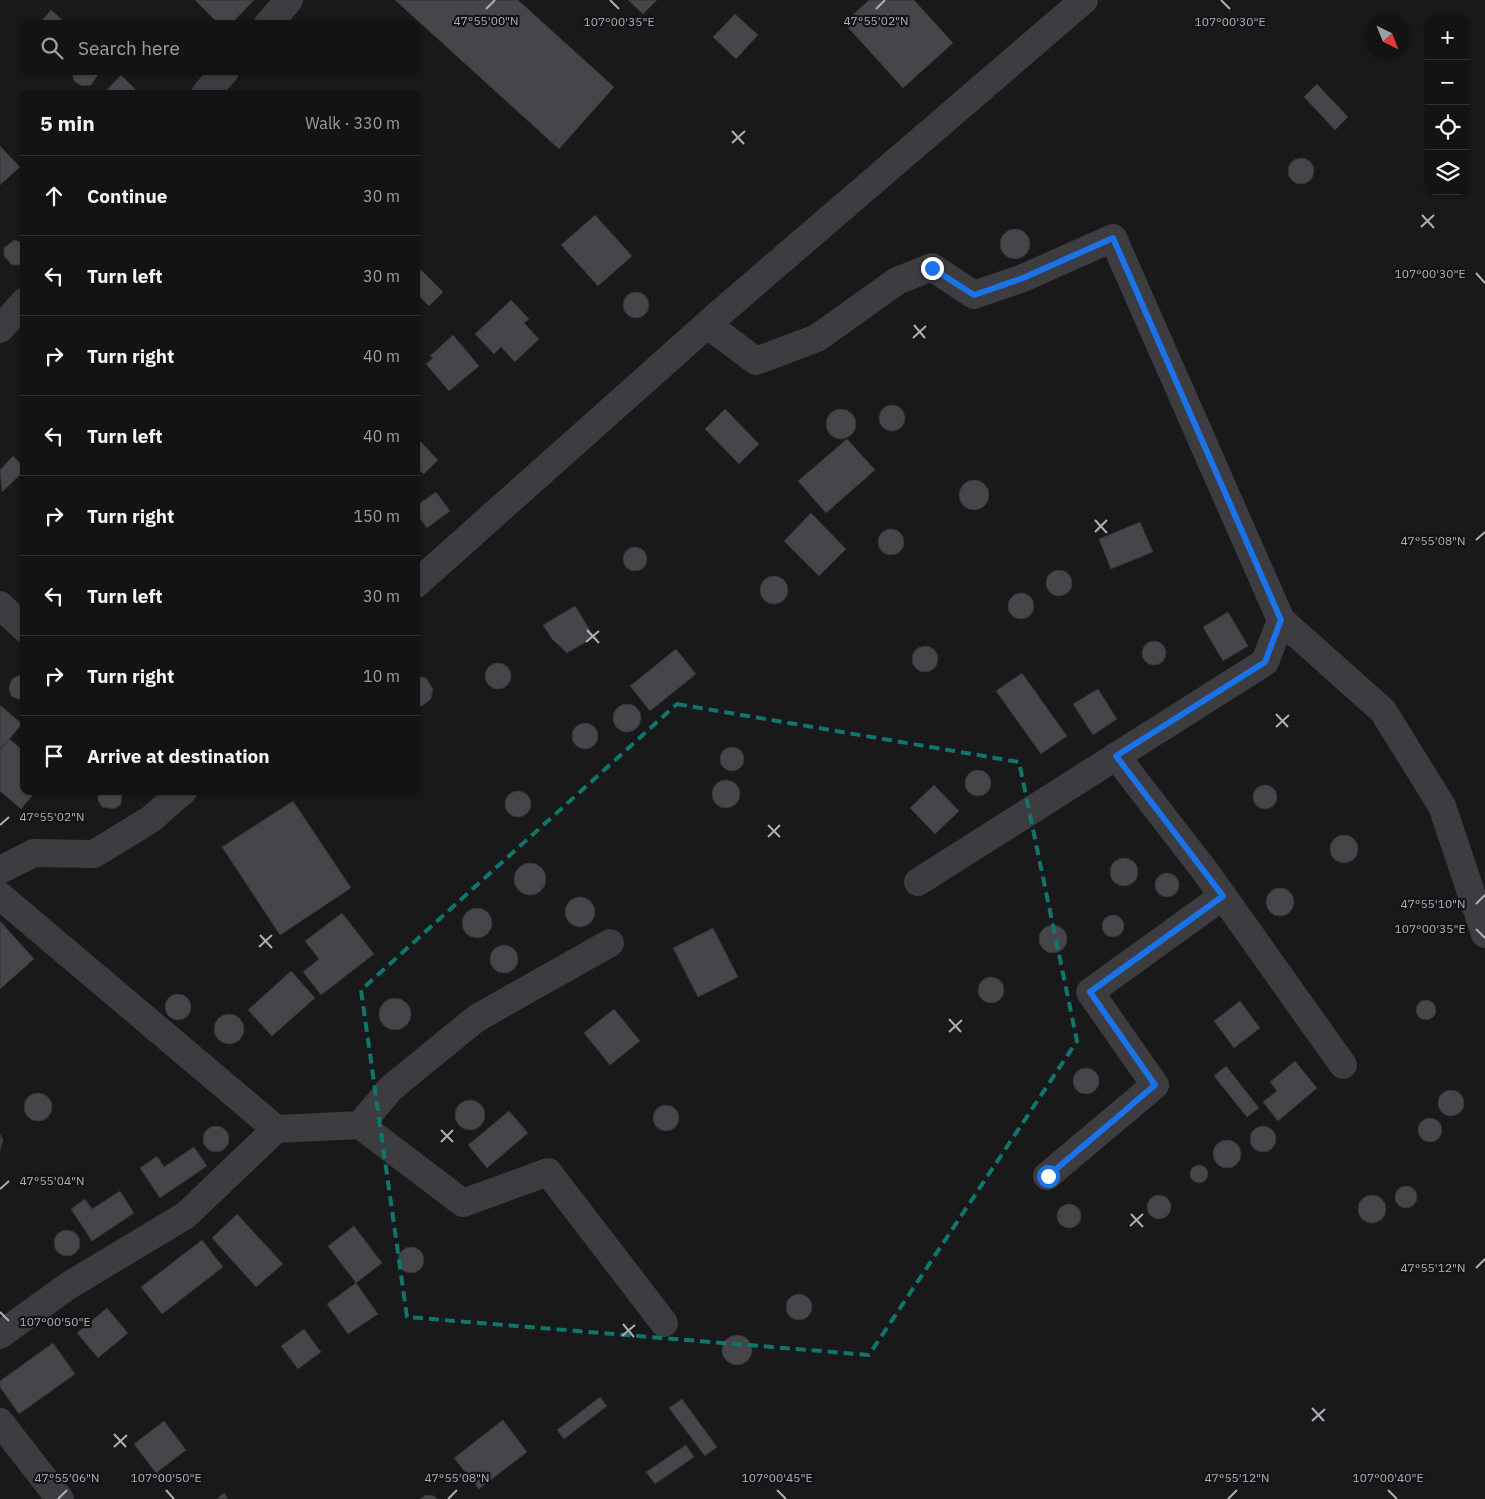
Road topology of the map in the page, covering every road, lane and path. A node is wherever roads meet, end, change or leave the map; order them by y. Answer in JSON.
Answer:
{"nodes":[{"id":1,"x":289,"y":0,"type":"edge"},
{"id":2,"x":1084,"y":0,"type":"edge"},
{"id":3,"x":272,"y":20,"type":"edge"},
{"id":4,"x":222,"y":75,"type":"edge"},
{"id":5,"x":208,"y":90,"type":"edge"},
{"id":6,"x":20,"y":306,"type":"edge"},
{"id":7,"x":708,"y":325,"type":"junction"},
{"id":8,"x":0,"y":329,"type":"edge"},
{"id":9,"x":420,"y":580,"type":"edge"},
{"id":10,"x":0,"y":604,"type":"edge"},
{"id":11,"x":1281,"y":620,"type":"junction"},
{"id":12,"x":20,"y":624,"type":"edge"},
{"id":13,"x":1116,"y":756,"type":"junction"},
{"id":14,"x":178,"y":795,"type":"edge"},
{"id":15,"x":0,"y":870,"type":"edge"},
{"id":16,"x":918,"y":882,"type":"dead end"},
{"id":17,"x":0,"y":896,"type":"edge"},
{"id":18,"x":1223,"y":896,"type":"junction"},
{"id":19,"x":1485,"y":934,"type":"edge"},
{"id":20,"x":610,"y":943,"type":"dead end"},
{"id":21,"x":1344,"y":1065,"type":"dead end"},
{"id":22,"x":360,"y":1125,"type":"junction"},
{"id":23,"x":276,"y":1129,"type":"junction"},
{"id":24,"x":1048,"y":1176,"type":"dead end"},
{"id":25,"x":664,"y":1323,"type":"dead end"},
{"id":26,"x":0,"y":1335,"type":"edge"},
{"id":27,"x":0,"y":1422,"type":"edge"},
{"id":28,"x":60,"y":1499,"type":"edge"}],
"edges":[{"from":1,"to":3,"type":"street"},
{"from":2,"to":7,"type":"street"},
{"from":4,"to":5,"type":"street"},
{"from":6,"to":8,"type":"street"},
{"from":7,"to":9,"type":"street"},
{"from":7,"to":11,"type":"street"},
{"from":10,"to":12,"type":"street"},
{"from":11,"to":13,"type":"street"},
{"from":11,"to":19,"type":"street"},
{"from":13,"to":16,"type":"street"},
{"from":13,"to":18,"type":"street"},
{"from":14,"to":15,"type":"street"},
{"from":17,"to":23,"type":"street"},
{"from":18,"to":21,"type":"street"},
{"from":18,"to":24,"type":"street"},
{"from":20,"to":22,"type":"street"},
{"from":22,"to":23,"type":"street"},
{"from":22,"to":25,"type":"street"},
{"from":23,"to":26,"type":"street"},
{"from":27,"to":28,"type":"street"}]}
